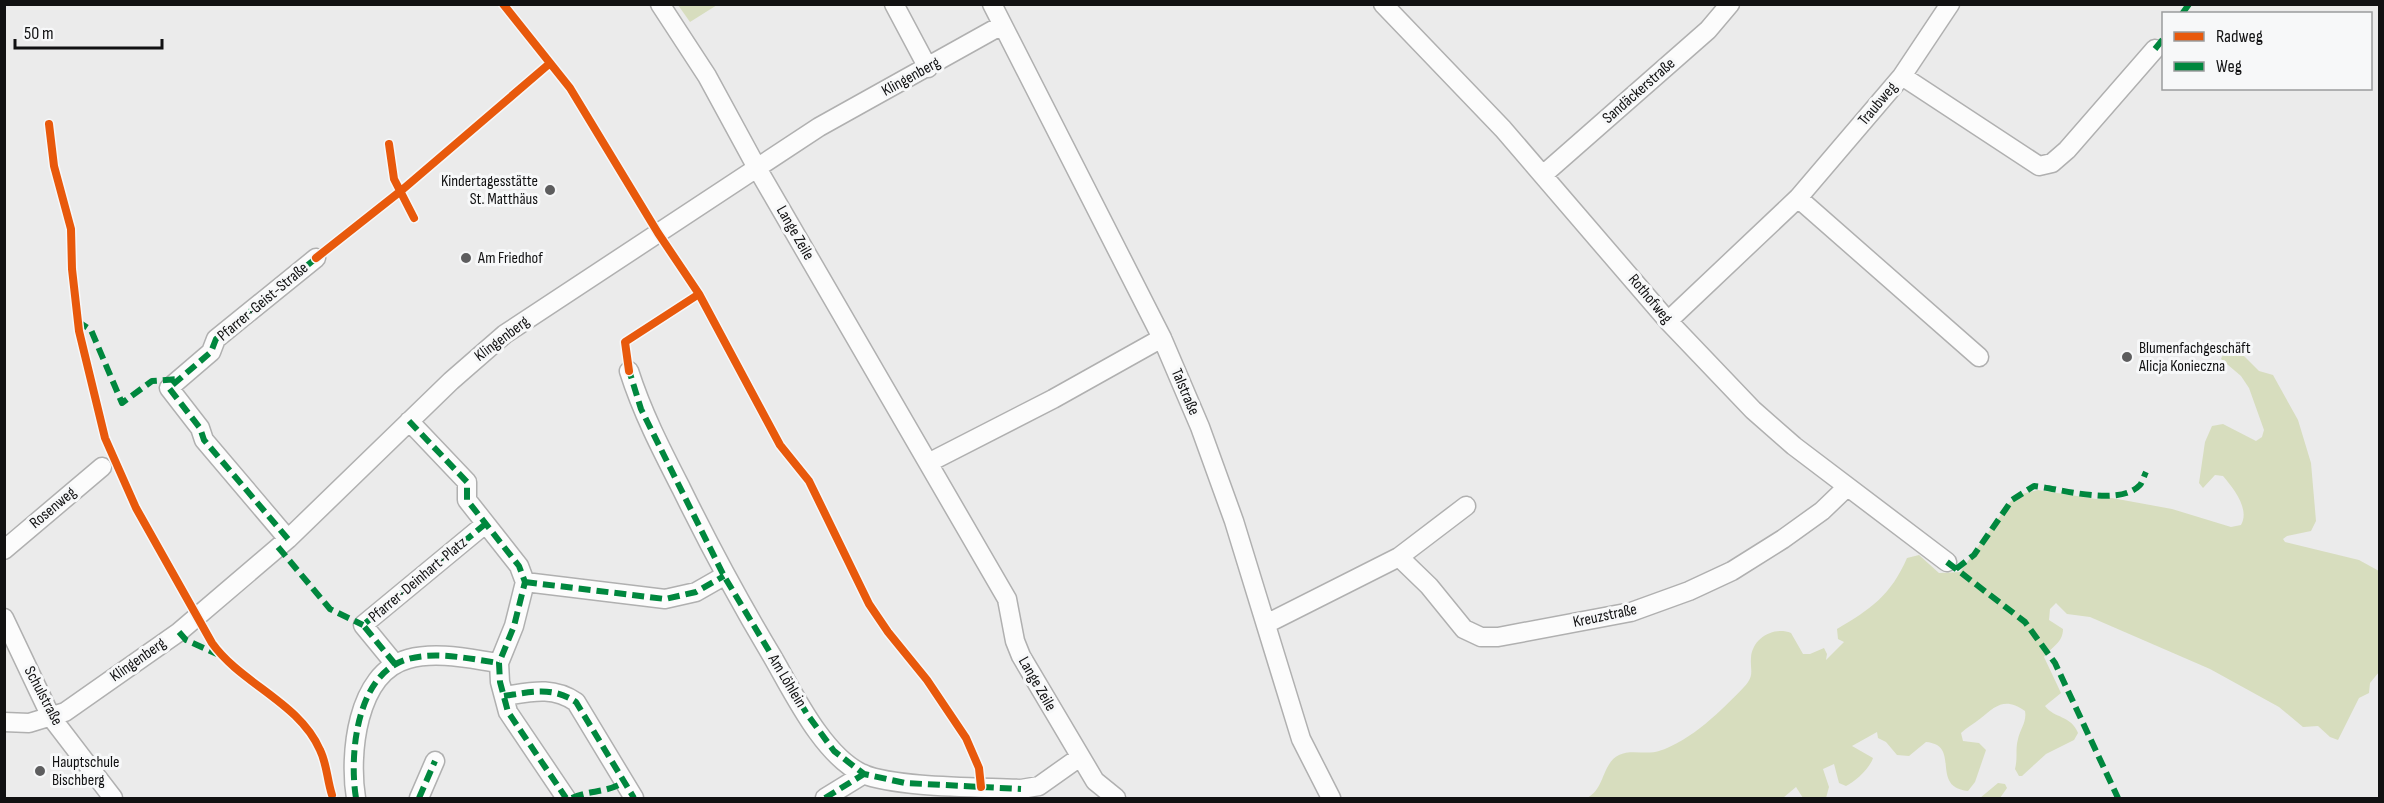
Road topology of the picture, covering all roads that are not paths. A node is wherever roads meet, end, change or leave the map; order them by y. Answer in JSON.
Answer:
{"nodes":[{"id":1,"x":660,"y":4,"type":"edge"},
{"id":2,"x":894,"y":4,"type":"edge"},
{"id":3,"x":992,"y":4,"type":"edge"},
{"id":4,"x":1383,"y":4,"type":"edge"},
{"id":5,"x":1730,"y":4,"type":"edge"},
{"id":6,"x":1950,"y":4,"type":"edge"},
{"id":7,"x":1002,"y":25,"type":"junction"},
{"id":8,"x":2155,"y":49,"type":"dead end"},
{"id":9,"x":927,"y":68,"type":"junction"},
{"id":10,"x":1902,"y":76,"type":"junction"},
{"id":11,"x":757,"y":168,"type":"junction"},
{"id":12,"x":1544,"y":174,"type":"junction"},
{"id":13,"x":1798,"y":198,"type":"junction"},
{"id":14,"x":316,"y":258,"type":"dead end"},
{"id":15,"x":1668,"y":321,"type":"junction"},
{"id":16,"x":1161,"y":338,"type":"junction"},
{"id":17,"x":1979,"y":357,"type":"dead end"},
{"id":18,"x":629,"y":371,"type":"dead end"},
{"id":19,"x":409,"y":421,"type":"junction"},
{"id":20,"x":930,"y":462,"type":"junction"},
{"id":21,"x":102,"y":467,"type":"dead end"},
{"id":22,"x":1847,"y":487,"type":"junction"},
{"id":23,"x":1466,"y":506,"type":"dead end"},
{"id":24,"x":484,"y":525,"type":"junction"},
{"id":25,"x":288,"y":538,"type":"junction"},
{"id":26,"x":4,"y":550,"type":"edge"},
{"id":27,"x":1399,"y":557,"type":"junction"},
{"id":28,"x":1947,"y":562,"type":"dead end"},
{"id":29,"x":724,"y":576,"type":"junction"},
{"id":30,"x":525,"y":582,"type":"junction"},
{"id":31,"x":4,"y":618,"type":"edge"},
{"id":32,"x":1266,"y":624,"type":"junction"},
{"id":33,"x":499,"y":663,"type":"junction"},
{"id":34,"x":395,"y":664,"type":"junction"},
{"id":35,"x":504,"y":696,"type":"junction"},
{"id":36,"x":51,"y":717,"type":"junction"},
{"id":37,"x":4,"y":722,"type":"edge"},
{"id":38,"x":1080,"y":757,"type":"junction"},
{"id":39,"x":435,"y":761,"type":"dead end"},
{"id":40,"x":864,"y":774,"type":"junction"},
{"id":41,"x":113,"y":798,"type":"edge"},
{"id":42,"x":356,"y":798,"type":"edge"},
{"id":43,"x":419,"y":798,"type":"edge"},
{"id":44,"x":566,"y":798,"type":"edge"},
{"id":45,"x":634,"y":798,"type":"edge"},
{"id":46,"x":825,"y":798,"type":"edge"},
{"id":47,"x":1116,"y":798,"type":"edge"},
{"id":48,"x":1331,"y":798,"type":"edge"}],
"edges":[{"from":1,"to":11,"type":"street","name":"Lange Zeile"},
{"from":2,"to":9,"type":"street"},
{"from":3,"to":7,"type":"street","name":"Talstraße"},
{"from":4,"to":12,"type":"street","name":"Rothofweg"},
{"from":5,"to":12,"type":"street","name":"Sandäckerstraße"},
{"from":6,"to":10,"type":"street","name":"Traubweg"},
{"from":7,"to":9,"type":"street","name":"Klingenberg"},
{"from":7,"to":16,"type":"street","name":"Talstraße"},
{"from":8,"to":10,"type":"street"},
{"from":9,"to":11,"type":"street","name":"Klingenberg"},
{"from":10,"to":13,"type":"street","name":"Traubweg"},
{"from":11,"to":19,"type":"street","name":"Klingenberg"},
{"from":11,"to":20,"type":"street","name":"Lange Zeile"},
{"from":12,"to":15,"type":"street","name":"Rothofweg"},
{"from":13,"to":15,"type":"street","name":"Traubweg"},
{"from":13,"to":17,"type":"street"},
{"from":14,"to":25,"type":"street","name":"Pfarrer-Geist-Straße"},
{"from":15,"to":22,"type":"street","name":"Rothofweg"},
{"from":16,"to":20,"type":"street"},
{"from":16,"to":32,"type":"street","name":"Talstraße"},
{"from":18,"to":29,"type":"street","name":"Am Löhlein"},
{"from":19,"to":24,"type":"street"},
{"from":19,"to":25,"type":"street","name":"Klingenberg"},
{"from":20,"to":38,"type":"street","name":"Lange Zeile"},
{"from":21,"to":26,"type":"street","name":"Rosenweg"},
{"from":22,"to":27,"type":"street","name":"Kreuzstraße"},
{"from":22,"to":28,"type":"street","name":"Rothofweg"},
{"from":23,"to":27,"type":"street"},
{"from":24,"to":30,"type":"street"},
{"from":24,"to":34,"type":"street","name":"Pfarrer-Deinhart-Platz"},
{"from":25,"to":36,"type":"street","name":"Klingenberg"},
{"from":27,"to":32,"type":"street"},
{"from":29,"to":30,"type":"street"},
{"from":29,"to":40,"type":"street","name":"Am Löhlein"},
{"from":30,"to":33,"type":"street"},
{"from":31,"to":36,"type":"street","name":"Schulstraße"},
{"from":32,"to":48,"type":"street","name":"Talstraße"},
{"from":33,"to":34,"type":"street"},
{"from":33,"to":35,"type":"street"},
{"from":34,"to":42,"type":"street"},
{"from":35,"to":44,"type":"street"},
{"from":35,"to":45,"type":"street"},
{"from":36,"to":37,"type":"street","name":"Klingenberg"},
{"from":36,"to":41,"type":"street","name":"Schulstraße"},
{"from":38,"to":40,"type":"street","name":"Am Löhlein"},
{"from":38,"to":47,"type":"street","name":"Lange Zeile"},
{"from":39,"to":43,"type":"street"},
{"from":40,"to":46,"type":"street"}]}
